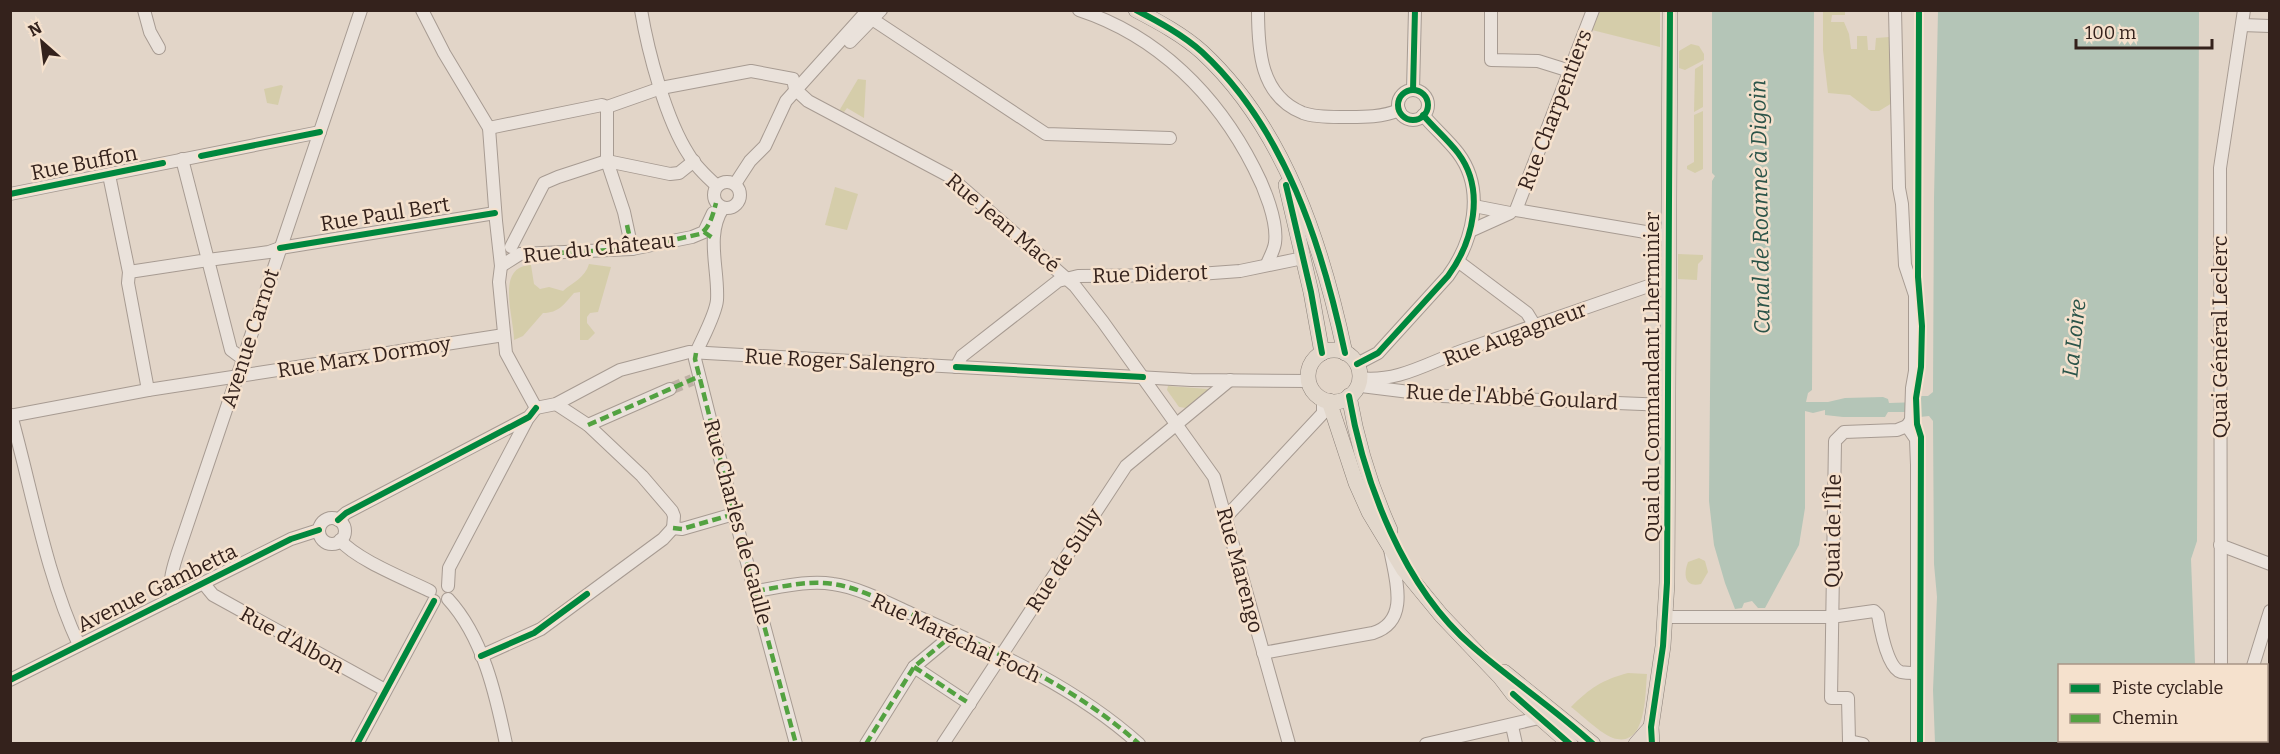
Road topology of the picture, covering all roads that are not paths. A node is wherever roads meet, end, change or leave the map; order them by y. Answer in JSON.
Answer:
{"nodes":[{"id":1,"x":144,"y":10,"type":"edge"},
{"id":2,"x":361,"y":10,"type":"edge"},
{"id":3,"x":422,"y":10,"type":"edge"},
{"id":4,"x":641,"y":10,"type":"edge"},
{"id":5,"x":1079,"y":10,"type":"edge"},
{"id":6,"x":1136,"y":10,"type":"edge"},
{"id":7,"x":1416,"y":10,"type":"edge"},
{"id":8,"x":1491,"y":10,"type":"edge"},
{"id":9,"x":1593,"y":10,"type":"edge"},
{"id":10,"x":1670,"y":10,"type":"edge"},
{"id":11,"x":1895,"y":10,"type":"edge"},
{"id":12,"x":2244,"y":10,"type":"edge"},
{"id":13,"x":873,"y":13,"type":"edge"},
{"id":14,"x":1258,"y":14,"type":"edge"},
{"id":15,"x":2242,"y":25,"type":"junction"},
{"id":16,"x":2270,"y":26,"type":"edge"},
{"id":17,"x":159,"y":48,"type":"dead end"},
{"id":18,"x":1570,"y":71,"type":"junction"},
{"id":19,"x":794,"y":84,"type":"junction"},
{"id":20,"x":661,"y":88,"type":"junction"},
{"id":21,"x":1413,"y":90,"type":"junction"},
{"id":22,"x":607,"y":107,"type":"junction"},
{"id":23,"x":1399,"y":110,"type":"junction"},
{"id":24,"x":1423,"y":115,"type":"junction"},
{"id":25,"x":489,"y":128,"type":"junction"},
{"id":26,"x":320,"y":132,"type":"junction"},
{"id":27,"x":1170,"y":138,"type":"dead end"},
{"id":28,"x":182,"y":159,"type":"junction"},
{"id":29,"x":1280,"y":159,"type":"junction"},
{"id":30,"x":607,"y":161,"type":"junction"},
{"id":31,"x":694,"y":161,"type":"junction"},
{"id":32,"x":109,"y":175,"type":"junction"},
{"id":33,"x":735,"y":184,"type":"junction"},
{"id":34,"x":717,"y":186,"type":"junction"},
{"id":35,"x":10,"y":195,"type":"edge"},
{"id":36,"x":720,"y":206,"type":"junction"},
{"id":37,"x":1474,"y":206,"type":"junction"},
{"id":38,"x":1513,"y":212,"type":"junction"},
{"id":39,"x":495,"y":213,"type":"junction"},
{"id":40,"x":1470,"y":231,"type":"junction"},
{"id":41,"x":497,"y":233,"type":"junction"},
{"id":42,"x":709,"y":235,"type":"junction"},
{"id":43,"x":1669,"y":236,"type":"junction"},
{"id":44,"x":280,"y":248,"type":"junction"},
{"id":45,"x":632,"y":249,"type":"junction"},
{"id":46,"x":515,"y":250,"type":"junction"},
{"id":47,"x":1303,"y":258,"type":"junction"},
{"id":48,"x":208,"y":260,"type":"junction"},
{"id":49,"x":1458,"y":262,"type":"junction"},
{"id":50,"x":1267,"y":264,"type":"junction"},
{"id":51,"x":501,"y":266,"type":"junction"},
{"id":52,"x":129,"y":272,"type":"junction"},
{"id":53,"x":1067,"y":279,"type":"junction"},
{"id":54,"x":1669,"y":283,"type":"junction"},
{"id":55,"x":1535,"y":326,"type":"junction"},
{"id":56,"x":504,"y":335,"type":"junction"},
{"id":57,"x":696,"y":352,"type":"junction"},
{"id":58,"x":1322,"y":353,"type":"junction"},
{"id":59,"x":1345,"y":353,"type":"junction"},
{"id":60,"x":243,"y":359,"type":"junction"},
{"id":61,"x":956,"y":367,"type":"junction"},
{"id":62,"x":238,"y":376,"type":"junction"},
{"id":63,"x":1143,"y":377,"type":"junction"},
{"id":64,"x":1230,"y":380,"type":"junction"},
{"id":65,"x":1308,"y":381,"type":"junction"},
{"id":66,"x":1356,"y":381,"type":"junction"},
{"id":67,"x":670,"y":389,"type":"tunnel mouth"},
{"id":68,"x":148,"y":390,"type":"junction"},
{"id":69,"x":1326,"y":400,"type":"junction"},
{"id":70,"x":556,"y":404,"type":"junction"},
{"id":71,"x":1667,"y":405,"type":"junction"},
{"id":72,"x":1167,"y":408,"type":"joint"},
{"id":73,"x":532,"y":413,"type":"junction"},
{"id":74,"x":11,"y":416,"type":"edge"},
{"id":75,"x":588,"y":425,"type":"junction"},
{"id":76,"x":1178,"y":425,"type":"junction"},
{"id":77,"x":1907,"y":426,"type":"junction"},
{"id":78,"x":734,"y":514,"type":"junction"},
{"id":79,"x":1226,"y":517,"type":"junction"},
{"id":80,"x":339,"y":520,"type":"junction"},
{"id":81,"x":673,"y":528,"type":"junction"},
{"id":82,"x":319,"y":530,"type":"junction"},
{"id":83,"x":340,"y":540,"type":"junction"},
{"id":84,"x":2220,"y":545,"type":"junction"},
{"id":85,"x":1390,"y":548,"type":"junction"},
{"id":86,"x":2270,"y":564,"type":"edge"},
{"id":87,"x":204,"y":584,"type":"junction"},
{"id":88,"x":448,"y":586,"type":"junction"},
{"id":89,"x":756,"y":591,"type":"junction"},
{"id":90,"x":432,"y":596,"type":"junction"},
{"id":91,"x":174,"y":598,"type":"junction"},
{"id":92,"x":448,"y":599,"type":"junction"},
{"id":93,"x":2270,"y":611,"type":"edge"},
{"id":94,"x":1441,"y":615,"type":"junction"},
{"id":95,"x":1831,"y":616,"type":"junction"},
{"id":96,"x":1665,"y":617,"type":"junction"},
{"id":97,"x":955,"y":633,"type":"junction"},
{"id":98,"x":79,"y":645,"type":"junction"},
{"id":99,"x":1471,"y":646,"type":"junction"},
{"id":100,"x":1263,"y":653,"type":"junction"},
{"id":101,"x":1003,"y":655,"type":"junction"},
{"id":102,"x":1661,"y":655,"type":"junction"},
{"id":103,"x":481,"y":656,"type":"junction"},
{"id":104,"x":2221,"y":664,"type":"edge"},
{"id":105,"x":2254,"y":664,"type":"edge"},
{"id":106,"x":914,"y":667,"type":"junction"},
{"id":107,"x":1916,"y":673,"type":"junction"},
{"id":108,"x":10,"y":680,"type":"edge"},
{"id":109,"x":385,"y":690,"type":"junction"},
{"id":110,"x":970,"y":704,"type":"junction"},
{"id":111,"x":1539,"y":718,"type":"junction"},
{"id":112,"x":1512,"y":726,"type":"junction"},
{"id":113,"x":1652,"y":727,"type":"junction"},
{"id":114,"x":1589,"y":740,"type":"edge"},
{"id":115,"x":1849,"y":742,"type":"edge"},
{"id":116,"x":1430,"y":743,"type":"edge"},
{"id":117,"x":357,"y":744,"type":"edge"},
{"id":118,"x":506,"y":744,"type":"edge"},
{"id":119,"x":796,"y":744,"type":"edge"},
{"id":120,"x":866,"y":744,"type":"edge"},
{"id":121,"x":944,"y":744,"type":"edge"},
{"id":122,"x":1139,"y":744,"type":"edge"},
{"id":123,"x":1289,"y":744,"type":"edge"},
{"id":124,"x":1516,"y":744,"type":"edge"},
{"id":125,"x":1570,"y":744,"type":"edge"},
{"id":126,"x":1603,"y":744,"type":"edge"},
{"id":127,"x":1636,"y":744,"type":"edge"},
{"id":128,"x":1652,"y":744,"type":"edge"},
{"id":129,"x":1662,"y":744,"type":"edge"},
{"id":130,"x":1863,"y":744,"type":"edge"},
{"id":131,"x":1917,"y":744,"type":"edge"}],
"edges":[{"from":1,"to":17,"type":"street"},
{"from":2,"to":26,"type":"street","name":"Avenue Carnot"},
{"from":3,"to":25,"type":"street"},
{"from":4,"to":20,"type":"street"},
{"from":5,"to":50,"type":"street"},
{"from":6,"to":29,"type":"main road"},
{"from":7,"to":21,"type":"street"},
{"from":8,"to":18,"type":"street"},
{"from":9,"to":18,"type":"street","name":"Rue Charpentiers"},
{"from":10,"to":43,"type":"main road","name":"Quai du Commandant Lherminier"},
{"from":11,"to":77,"type":"street"},
{"from":12,"to":15,"type":"street","name":"Quai Général Leclerc"},
{"from":13,"to":19,"type":"street"},
{"from":13,"to":27,"type":"street"},
{"from":14,"to":23,"type":"street"},
{"from":15,"to":16,"type":"street"},
{"from":15,"to":84,"type":"street","name":"Quai Général Leclerc"},
{"from":18,"to":38,"type":"street","name":"Rue Charpentiers"},
{"from":19,"to":20,"type":"street"},
{"from":19,"to":33,"type":"street"},
{"from":19,"to":53,"type":"street","name":"Rue Jean Macé"},
{"from":20,"to":22,"type":"street"},
{"from":20,"to":31,"type":"street"},
{"from":21,"to":23,"type":"street"},
{"from":21,"to":24,"type":"street"},
{"from":22,"to":25,"type":"street"},
{"from":22,"to":30,"type":"street"},
{"from":23,"to":24,"type":"street"},
{"from":24,"to":37,"type":"street"},
{"from":25,"to":39,"type":"street"},
{"from":26,"to":28,"type":"street","name":"Rue Buffon"},
{"from":26,"to":44,"type":"street","name":"Avenue Carnot"},
{"from":28,"to":32,"type":"street","name":"Rue Buffon"},
{"from":28,"to":48,"type":"street"},
{"from":29,"to":47,"type":"main road"},
{"from":29,"to":59,"type":"main road"},
{"from":30,"to":31,"type":"street"},
{"from":30,"to":45,"type":"street"},
{"from":30,"to":46,"type":"street"},
{"from":31,"to":34,"type":"street"},
{"from":32,"to":35,"type":"street","name":"Rue Buffon"},
{"from":32,"to":52,"type":"street"},
{"from":33,"to":34,"type":"street"},
{"from":33,"to":36,"type":"street"},
{"from":34,"to":36,"type":"street"},
{"from":36,"to":42,"type":"street","name":"Rue du Château"},
{"from":37,"to":38,"type":"street"},
{"from":37,"to":40,"type":"street"},
{"from":38,"to":40,"type":"street"},
{"from":38,"to":43,"type":"street"},
{"from":39,"to":41,"type":"street"},
{"from":39,"to":44,"type":"street","name":"Rue Paul Bert"},
{"from":40,"to":49,"type":"street"},
{"from":41,"to":46,"type":"street"},
{"from":41,"to":51,"type":"street"},
{"from":42,"to":45,"type":"street","name":"Rue du Château"},
{"from":42,"to":57,"type":"street"},
{"from":43,"to":54,"type":"main road","name":"Quai du Commandant Lherminier"},
{"from":44,"to":48,"type":"street","name":"Rue Paul Bert"},
{"from":44,"to":60,"type":"street","name":"Avenue Carnot"},
{"from":45,"to":46,"type":"street","name":"Rue du Château"},
{"from":46,"to":51,"type":"street","name":"Rue du Château"},
{"from":47,"to":50,"type":"street","name":"Rue Diderot"},
{"from":47,"to":58,"type":"main road"},
{"from":48,"to":52,"type":"street","name":"Rue Paul Bert"},
{"from":48,"to":60,"type":"street"},
{"from":49,"to":55,"type":"street"},
{"from":49,"to":66,"type":"street"},
{"from":50,"to":53,"type":"street","name":"Rue Diderot"},
{"from":51,"to":56,"type":"street"},
{"from":52,"to":68,"type":"street"},
{"from":53,"to":61,"type":"street","name":"Rue Diderot"},
{"from":53,"to":63,"type":"street","name":"Rue Jean Macé"},
{"from":54,"to":55,"type":"street","name":"Rue Augagneur"},
{"from":54,"to":71,"type":"main road","name":"Quai du Commandant Lherminier"},
{"from":55,"to":66,"type":"street","name":"Rue Augagneur"},
{"from":56,"to":62,"type":"street","name":"Rue Marx Dormoy"},
{"from":56,"to":73,"type":"street"},
{"from":57,"to":61,"type":"street","name":"Rue Roger Salengro"},
{"from":57,"to":70,"type":"street","name":"Rue Roger Salengro"},
{"from":57,"to":78,"type":"street","name":"Rue Charles de Gaulle"},
{"from":58,"to":59,"type":"main road"},
{"from":58,"to":65,"type":"main road"},
{"from":59,"to":66,"type":"main road"},
{"from":60,"to":62,"type":"street","name":"Avenue Carnot"},
{"from":61,"to":63,"type":"street","name":"Rue Roger Salengro"},
{"from":62,"to":68,"type":"street","name":"Rue Marx Dormoy"},
{"from":62,"to":91,"type":"street","name":"Avenue Carnot"},
{"from":63,"to":64,"type":"street","name":"Rue Roger Salengro"},
{"from":63,"to":72,"type":"street","name":"Rue Jean Macé"},
{"from":64,"to":65,"type":"street","name":"Rue Roger Salengro"},
{"from":64,"to":76,"type":"street","name":"Rue de Sully"},
{"from":65,"to":69,"type":"main road"},
{"from":66,"to":69,"type":"main road"},
{"from":66,"to":71,"type":"street","name":"Rue de l'Abbé Goulard"},
{"from":66,"to":94,"type":"main road"},
{"from":67,"to":75,"type":"street"},
{"from":68,"to":74,"type":"street","name":"Rue Marx Dormoy"},
{"from":69,"to":79,"type":"street"},
{"from":69,"to":85,"type":"main road"},
{"from":70,"to":73,"type":"street","name":"Rue Roger Salengro"},
{"from":70,"to":75,"type":"street"},
{"from":71,"to":96,"type":"main road","name":"Quai du Commandant Lherminier"},
{"from":72,"to":76,"type":"street","name":"Rue Marengo"},
{"from":73,"to":80,"type":"street"},
{"from":73,"to":88,"type":"street"},
{"from":74,"to":98,"type":"street"},
{"from":75,"to":81,"type":"street"},
{"from":76,"to":79,"type":"street","name":"Rue Marengo"},
{"from":76,"to":101,"type":"street","name":"Rue de Sully"},
{"from":77,"to":95,"type":"street","name":"Quai de l'Île"},
{"from":77,"to":107,"type":"street"},
{"from":78,"to":81,"type":"street"},
{"from":78,"to":89,"type":"street","name":"Rue Charles de Gaulle"},
{"from":79,"to":100,"type":"street","name":"Rue Marengo"},
{"from":80,"to":82,"type":"street"},
{"from":80,"to":83,"type":"street"},
{"from":81,"to":103,"type":"street"},
{"from":82,"to":83,"type":"street"},
{"from":82,"to":87,"type":"street","name":"Avenue Gambetta"},
{"from":83,"to":90,"type":"street"},
{"from":84,"to":86,"type":"street"},
{"from":84,"to":104,"type":"street","name":"Quai Général Leclerc"},
{"from":85,"to":94,"type":"main road"},
{"from":85,"to":100,"type":"street"},
{"from":87,"to":91,"type":"street","name":"Avenue Gambetta"},
{"from":87,"to":109,"type":"street","name":"Rue d'Albon"},
{"from":88,"to":90,"type":"street"},
{"from":88,"to":92,"type":"street"},
{"from":89,"to":97,"type":"street","name":"Rue Maréchal Foch"},
{"from":89,"to":119,"type":"street","name":"Rue Charles de Gaulle"},
{"from":90,"to":92,"type":"street"},
{"from":90,"to":109,"type":"street"},
{"from":91,"to":98,"type":"street","name":"Avenue Gambetta"},
{"from":92,"to":103,"type":"street"},
{"from":93,"to":105,"type":"street"},
{"from":94,"to":99,"type":"main road"},
{"from":95,"to":96,"type":"street"},
{"from":95,"to":107,"type":"street"},
{"from":95,"to":115,"type":"street","name":"Quai de l'Île"},
{"from":96,"to":102,"type":"main road","name":"Quai du Commandant Lherminier"},
{"from":97,"to":101,"type":"street","name":"Rue Maréchal Foch"},
{"from":97,"to":106,"type":"street"},
{"from":98,"to":108,"type":"street","name":"Avenue Gambetta"},
{"from":99,"to":111,"type":"main road"},
{"from":99,"to":114,"type":"main road"},
{"from":100,"to":123,"type":"street","name":"Rue Marengo"},
{"from":101,"to":110,"type":"street","name":"Rue de Sully"},
{"from":101,"to":122,"type":"street","name":"Rue Maréchal Foch"},
{"from":102,"to":113,"type":"main road","name":"Quai du Commandant Lherminier"},
{"from":102,"to":129,"type":"main road","name":"Quai du Commandant Lherminier"},
{"from":103,"to":118,"type":"street"},
{"from":106,"to":110,"type":"street"},
{"from":106,"to":120,"type":"street"},
{"from":107,"to":131,"type":"street"},
{"from":109,"to":117,"type":"street"},
{"from":110,"to":121,"type":"street","name":"Rue de Sully"},
{"from":111,"to":112,"type":"street"},
{"from":111,"to":125,"type":"main road"},
{"from":112,"to":116,"type":"street"},
{"from":112,"to":124,"type":"street"},
{"from":113,"to":127,"type":"main road"},
{"from":113,"to":128,"type":"main road","name":"Quai du Commandant Lherminier"},
{"from":114,"to":126,"type":"main road"},
{"from":115,"to":130,"type":"street"}]}
